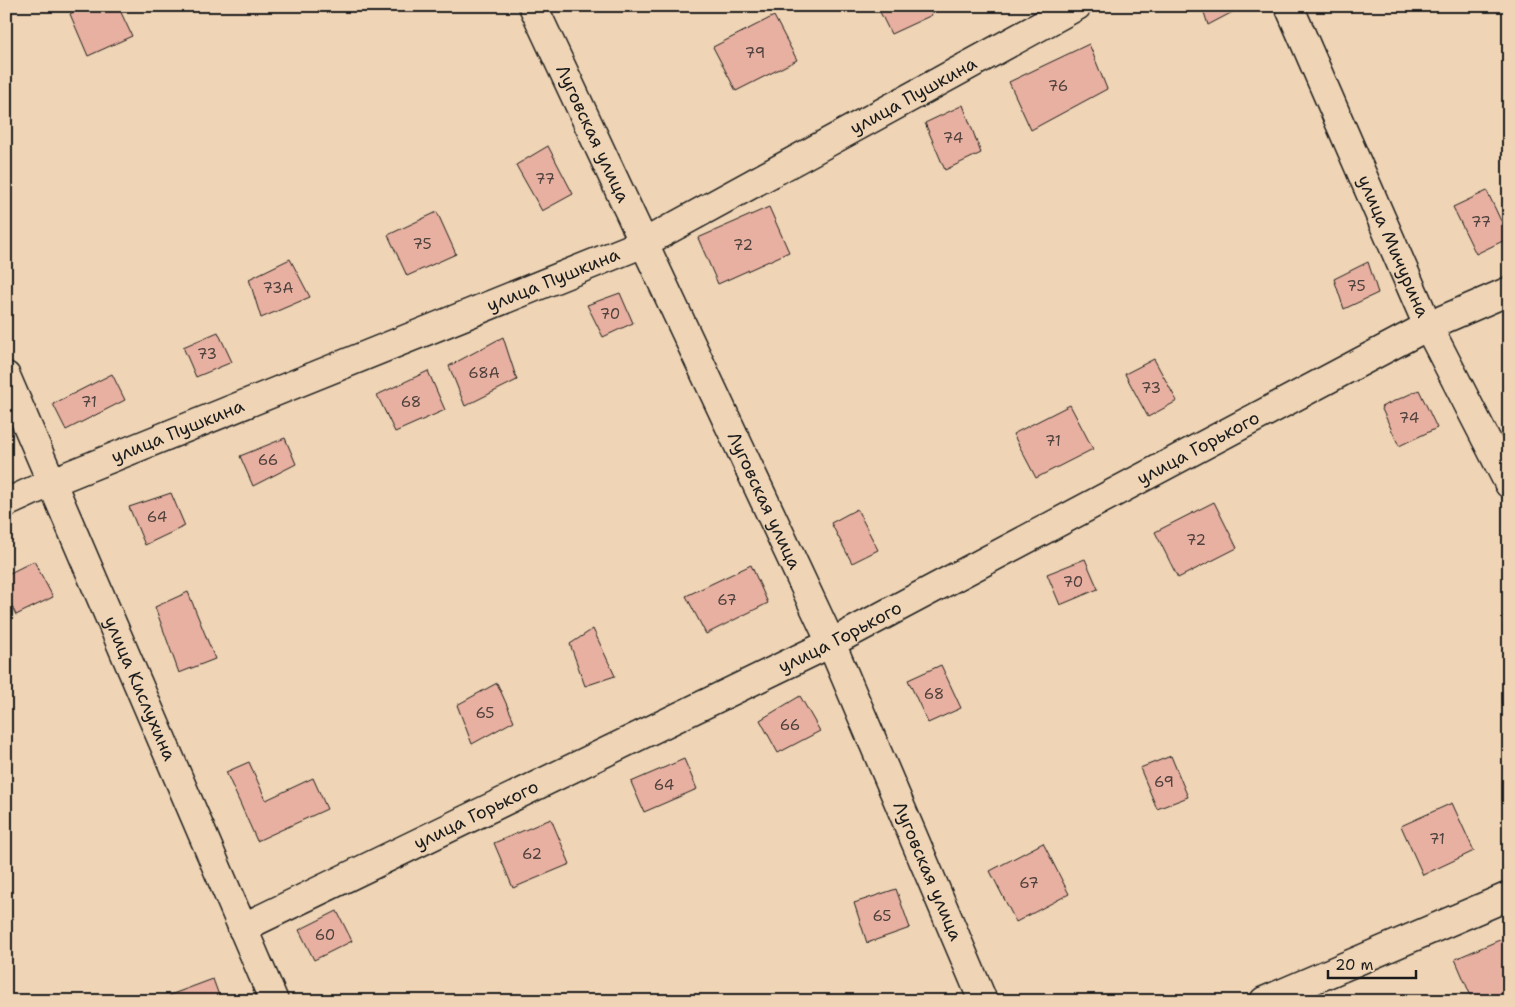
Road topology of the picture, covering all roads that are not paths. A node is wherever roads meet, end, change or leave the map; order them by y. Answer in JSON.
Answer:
{"nodes":[{"id":1,"x":533,"y":6,"type":"edge"},
{"id":2,"x":1077,"y":6,"type":"edge"},
{"id":3,"x":1289,"y":6,"type":"edge"},
{"id":4,"x":644,"y":243,"type":"junction"},
{"id":5,"x":1509,"y":291,"type":"edge"},
{"id":6,"x":1428,"y":326,"type":"junction"},
{"id":7,"x":6,"y":376,"type":"edge"},
{"id":8,"x":52,"y":482,"type":"junction"},
{"id":9,"x":1509,"y":484,"type":"edge"},
{"id":10,"x":6,"y":503,"type":"edge"},
{"id":11,"x":831,"y":643,"type":"junction"},
{"id":12,"x":1509,"y":896,"type":"edge"},
{"id":13,"x":242,"y":928,"type":"junction"},
{"id":14,"x":274,"y":1001,"type":"edge"},
{"id":15,"x":983,"y":1001,"type":"edge"},
{"id":16,"x":1264,"y":1001,"type":"edge"}],
"edges":[{"from":1,"to":4,"type":"street","name":"Луговская улица"},
{"from":2,"to":4,"type":"street","name":"улица Пушкина"},
{"from":3,"to":6,"type":"street","name":"улица Мичурина"},
{"from":4,"to":8,"type":"street","name":"улица Пушкина"},
{"from":4,"to":11,"type":"street","name":"Луговская улица"},
{"from":5,"to":6,"type":"street","name":"улица Горького"},
{"from":6,"to":9,"type":"street","name":"улица Мичурина"},
{"from":6,"to":11,"type":"street","name":"улица Горького"},
{"from":7,"to":8,"type":"street","name":"улица Кислухина"},
{"from":8,"to":10,"type":"street","name":"улица Пушкина"},
{"from":8,"to":13,"type":"street","name":"улица Кислухина"},
{"from":11,"to":13,"type":"street","name":"улица Горького"},
{"from":11,"to":15,"type":"street","name":"Луговская улица"},
{"from":12,"to":16,"type":"street"},
{"from":13,"to":14,"type":"street","name":"улица Кислухина"}]}
